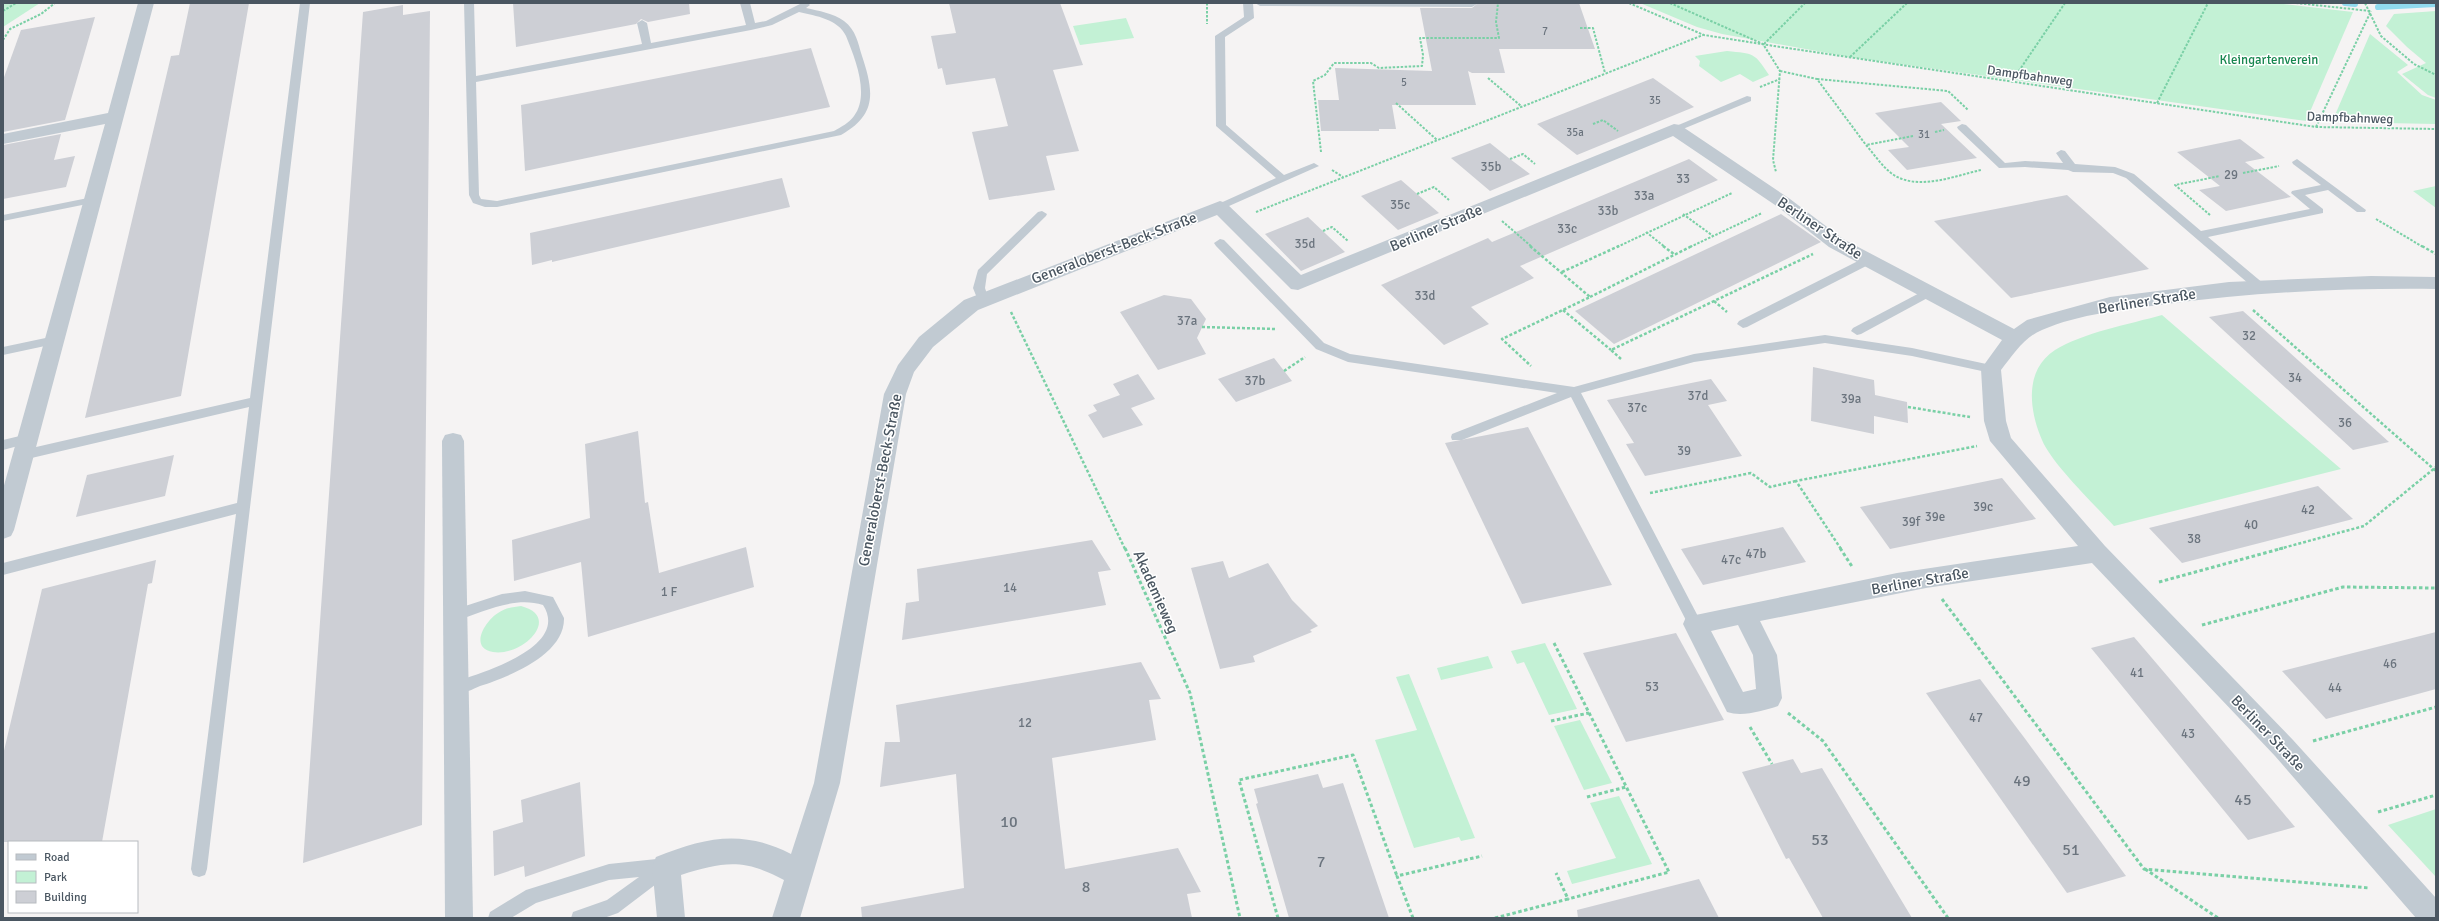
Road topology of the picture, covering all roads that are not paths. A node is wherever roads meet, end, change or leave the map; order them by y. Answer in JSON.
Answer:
{"nodes":[{"id":1,"x":146,"y":3,"type":"edge"},
{"id":2,"x":305,"y":3,"type":"edge"},
{"id":3,"x":469,"y":3,"type":"edge"},
{"id":4,"x":745,"y":3,"type":"edge"},
{"id":5,"x":1248,"y":3,"type":"edge"},
{"id":6,"x":1260,"y":3,"type":"edge"},
{"id":7,"x":1472,"y":4,"type":"edge"},
{"id":8,"x":804,"y":6,"type":"edge"},
{"id":9,"x":642,"y":23,"type":"dead end"},
{"id":10,"x":751,"y":27,"type":"junction"},
{"id":11,"x":647,"y":47,"type":"junction"},
{"id":12,"x":471,"y":80,"type":"junction"},
{"id":13,"x":1747,"y":99,"type":"dead end"},
{"id":14,"x":115,"y":117,"type":"junction"},
{"id":15,"x":1962,"y":127,"type":"road end"},
{"id":16,"x":1674,"y":129,"type":"junction"},
{"id":17,"x":3,"y":139,"type":"edge"},
{"id":18,"x":2061,"y":153,"type":"dead end"},
{"id":19,"x":2296,"y":162,"type":"dead end"},
{"id":20,"x":1314,"y":166,"type":"road end"},
{"id":21,"x":2073,"y":168,"type":"junction"},
{"id":22,"x":1283,"y":179,"type":"junction"},
{"id":23,"x":2329,"y":187,"type":"junction"},
{"id":24,"x":93,"y":200,"type":"junction"},
{"id":25,"x":2361,"y":210,"type":"road end"},
{"id":26,"x":1042,"y":214,"type":"dead end"},
{"id":27,"x":1227,"y":214,"type":"junction"},
{"id":28,"x":3,"y":218,"type":"edge"},
{"id":29,"x":2200,"y":235,"type":"junction"},
{"id":30,"x":1220,"y":243,"type":"dead end"},
{"id":31,"x":1868,"y":260,"type":"junction"},
{"id":32,"x":2436,"y":283,"type":"edge"},
{"id":33,"x":2260,"y":287,"type":"junction"},
{"id":34,"x":1929,"y":292,"type":"junction"},
{"id":35,"x":992,"y":296,"type":"junction"},
{"id":36,"x":1743,"y":324,"type":"dead end"},
{"id":37,"x":1857,"y":331,"type":"dead end"},
{"id":38,"x":2015,"y":338,"type":"junction"},
{"id":39,"x":55,"y":340,"type":"junction"},
{"id":40,"x":3,"y":351,"type":"edge"},
{"id":41,"x":1991,"y":370,"type":"junction"},
{"id":42,"x":1574,"y":391,"type":"junction"},
{"id":43,"x":256,"y":401,"type":"junction"},
{"id":44,"x":1457,"y":437,"type":"dead end"},
{"id":45,"x":453,"y":441,"type":"dead end"},
{"id":46,"x":3,"y":445,"type":"edge"},
{"id":47,"x":26,"y":447,"type":"junction"},
{"id":48,"x":243,"y":508,"type":"junction"},
{"id":49,"x":3,"y":530,"type":"edge"},
{"id":50,"x":2097,"y":553,"type":"junction"},
{"id":51,"x":3,"y":570,"type":"edge"},
{"id":52,"x":1744,"y":614,"type":"junction"},
{"id":53,"x":455,"y":615,"type":"junction"},
{"id":54,"x":1695,"y":624,"type":"junction"},
{"id":55,"x":456,"y":688,"type":"junction"},
{"id":56,"x":666,"y":866,"type":"junction"},
{"id":57,"x":199,"y":869,"type":"dead end"},
{"id":58,"x":798,"y":872,"type":"junction"},
{"id":59,"x":458,"y":918,"type":"edge"},
{"id":60,"x":496,"y":918,"type":"edge"},
{"id":61,"x":579,"y":918,"type":"edge"},
{"id":62,"x":671,"y":918,"type":"edge"},
{"id":63,"x":786,"y":918,"type":"edge"},
{"id":64,"x":2435,"y":918,"type":"edge"}],
"edges":[{"from":1,"to":14,"type":"street"},
{"from":2,"to":43,"type":"lane"},
{"from":3,"to":12,"type":"lane"},
{"from":4,"to":10,"type":"lane"},
{"from":5,"to":22,"type":"lane"},
{"from":6,"to":7,"type":"lane"},
{"from":8,"to":10,"type":"lane"},
{"from":8,"to":12,"type":"lane"},
{"from":9,"to":11,"type":"lane"},
{"from":10,"to":11,"type":"lane"},
{"from":11,"to":12,"type":"lane"},
{"from":13,"to":16,"type":"lane","name":"Berliner Straße"},
{"from":14,"to":17,"type":"street"},
{"from":14,"to":24,"type":"street"},
{"from":15,"to":21,"type":"lane"},
{"from":16,"to":27,"type":"street","name":"Berliner Straße"},
{"from":16,"to":31,"type":"street","name":"Berliner Straße"},
{"from":18,"to":21,"type":"lane"},
{"from":19,"to":23,"type":"lane"},
{"from":20,"to":22,"type":"lane"},
{"from":21,"to":29,"type":"lane"},
{"from":22,"to":27,"type":"lane"},
{"from":23,"to":25,"type":"lane"},
{"from":23,"to":29,"type":"lane"},
{"from":24,"to":28,"type":"lane"},
{"from":24,"to":39,"type":"street"},
{"from":26,"to":35,"type":"lane"},
{"from":27,"to":35,"type":"street","name":"Generaloberst-Beck-Straße"},
{"from":29,"to":33,"type":"lane"},
{"from":30,"to":42,"type":"lane"},
{"from":31,"to":34,"type":"street","name":"Berliner Straße"},
{"from":31,"to":36,"type":"lane"},
{"from":32,"to":33,"type":"street","name":"Berliner Straße"},
{"from":33,"to":38,"type":"street","name":"Berliner Straße"},
{"from":34,"to":37,"type":"lane"},
{"from":34,"to":38,"type":"street","name":"Berliner Straße"},
{"from":35,"to":58,"type":"street","name":"Generaloberst-Beck-Straße"},
{"from":38,"to":41,"type":"street","name":"Berliner Straße"},
{"from":39,"to":40,"type":"lane"},
{"from":39,"to":47,"type":"street"},
{"from":41,"to":42,"type":"lane"},
{"from":41,"to":50,"type":"street","name":"Berliner Straße"},
{"from":42,"to":44,"type":"lane"},
{"from":42,"to":54,"type":"lane"},
{"from":43,"to":47,"type":"lane"},
{"from":43,"to":48,"type":"lane"},
{"from":45,"to":53,"type":"street"},
{"from":46,"to":47,"type":"lane"},
{"from":47,"to":49,"type":"street"},
{"from":48,"to":51,"type":"lane"},
{"from":48,"to":57,"type":"lane"},
{"from":50,"to":52,"type":"street","name":"Berliner Straße"},
{"from":50,"to":64,"type":"street","name":"Berliner Straße"},
{"from":52,"to":54,"type":"street","name":"Berliner Straße"},
{"from":52,"to":54,"type":"street"},
{"from":53,"to":55,"type":"street"},
{"from":53,"to":55,"type":"lane"},
{"from":55,"to":59,"type":"street"},
{"from":56,"to":58,"type":"street"},
{"from":56,"to":60,"type":"lane"},
{"from":56,"to":61,"type":"lane"},
{"from":56,"to":62,"type":"street"},
{"from":58,"to":63,"type":"street","name":"Generaloberst-Beck-Straße"}]}
